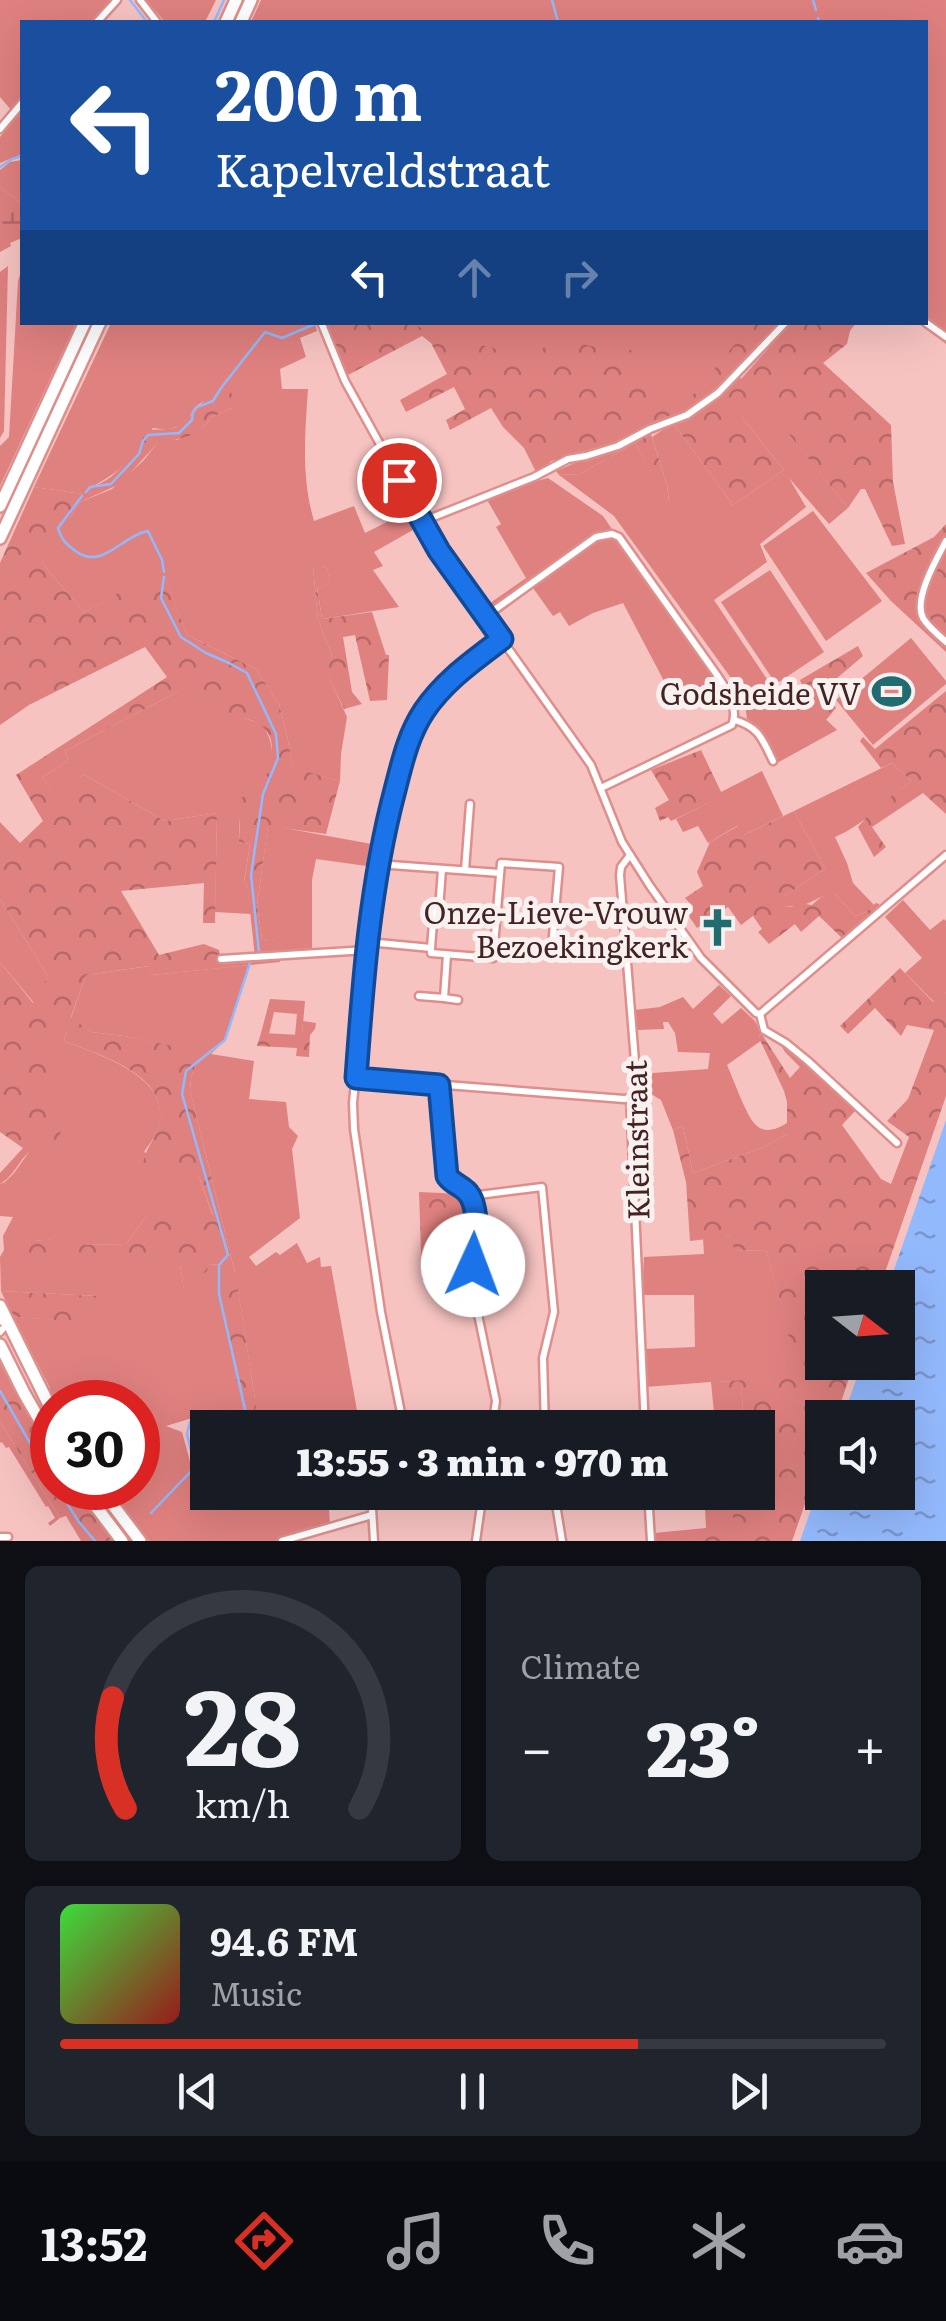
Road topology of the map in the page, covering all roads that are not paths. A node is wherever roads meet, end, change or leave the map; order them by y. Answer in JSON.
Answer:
{"nodes":[{"id":1,"x":118,"y":0,"type":"edge"},
{"id":2,"x":140,"y":0,"type":"edge"},
{"id":3,"x":99,"y":20,"type":"edge"},
{"id":4,"x":155,"y":20,"type":"edge"},
{"id":5,"x":20,"y":106,"type":"edge"},
{"id":6,"x":0,"y":129,"type":"edge"},
{"id":7,"x":84,"y":325,"type":"edge"},
{"id":8,"x":99,"y":325,"type":"edge"},
{"id":9,"x":322,"y":325,"type":"edge"},
{"id":10,"x":783,"y":325,"type":"edge"},
{"id":11,"x":0,"y":506,"type":"edge"},
{"id":12,"x":421,"y":522,"type":"junction"},
{"id":13,"x":0,"y":538,"type":"edge"},
{"id":14,"x":946,"y":541,"type":"edge"},
{"id":15,"x":486,"y":616,"type":"junction"},
{"id":16,"x":502,"y":639,"type":"junction"},
{"id":17,"x":946,"y":642,"type":"edge"},
{"id":18,"x":735,"y":720,"type":"junction"},
{"id":19,"x":773,"y":761,"type":"dead end"},
{"id":20,"x":602,"y":788,"type":"junction"},
{"id":21,"x":470,"y":804,"type":"dead end"},
{"id":22,"x":630,"y":855,"type":"junction"},
{"id":23,"x":946,"y":855,"type":"edge"},
{"id":24,"x":377,"y":864,"type":"junction"},
{"id":25,"x":442,"y":869,"type":"junction"},
{"id":26,"x":465,"y":870,"type":"junction"},
{"id":27,"x":500,"y":873,"type":"junction"},
{"id":28,"x":367,"y":946,"type":"junction"},
{"id":29,"x":552,"y":947,"type":"dead end"},
{"id":30,"x":431,"y":948,"type":"junction"},
{"id":31,"x":447,"y":955,"type":"junction"},
{"id":32,"x":221,"y":959,"type":"dead end"},
{"id":33,"x":419,"y":996,"type":"dead end"},
{"id":34,"x":444,"y":998,"type":"junction"},
{"id":35,"x":458,"y":1000,"type":"dead end"},
{"id":36,"x":760,"y":1014,"type":"junction"},
{"id":37,"x":356,"y":1078,"type":"junction"},
{"id":38,"x":439,"y":1085,"type":"junction"},
{"id":39,"x":630,"y":1098,"type":"junction"},
{"id":40,"x":897,"y":1143,"type":"dead end"},
{"id":41,"x":470,"y":1196,"type":"junction"},
{"id":42,"x":0,"y":1306,"type":"edge"},
{"id":43,"x":2,"y":1326,"type":"edge"},
{"id":44,"x":0,"y":1345,"type":"edge"},
{"id":45,"x":4,"y":1358,"type":"edge"},
{"id":46,"x":34,"y":1380,"type":"edge"},
{"id":47,"x":30,"y":1404,"type":"edge"},
{"id":48,"x":400,"y":1410,"type":"edge"},
{"id":49,"x":495,"y":1410,"type":"edge"},
{"id":50,"x":544,"y":1410,"type":"edge"},
{"id":51,"x":644,"y":1410,"type":"edge"},
{"id":52,"x":99,"y":1510,"type":"edge"},
{"id":53,"x":117,"y":1510,"type":"edge"},
{"id":54,"x":372,"y":1510,"type":"edge"},
{"id":55,"x":480,"y":1510,"type":"edge"},
{"id":56,"x":557,"y":1510,"type":"edge"},
{"id":57,"x":649,"y":1510,"type":"edge"},
{"id":58,"x":372,"y":1515,"type":"junction"},
{"id":59,"x":122,"y":1541,"type":"edge"},
{"id":60,"x":140,"y":1541,"type":"edge"},
{"id":61,"x":282,"y":1541,"type":"edge"},
{"id":62,"x":374,"y":1541,"type":"edge"},
{"id":63,"x":476,"y":1541,"type":"edge"},
{"id":64,"x":562,"y":1541,"type":"edge"},
{"id":65,"x":651,"y":1541,"type":"edge"}],
"edges":[{"from":1,"to":3,"type":"street"},
{"from":2,"to":4,"type":"street"},
{"from":5,"to":6,"type":"street"},
{"from":7,"to":11,"type":"highway"},
{"from":8,"to":13,"type":"highway"},
{"from":9,"to":12,"type":"street"},
{"from":10,"to":12,"type":"street"},
{"from":12,"to":15,"type":"street"},
{"from":14,"to":17,"type":"street"},
{"from":15,"to":16,"type":"street"},
{"from":15,"to":18,"type":"street"},
{"from":16,"to":20,"type":"street"},
{"from":16,"to":24,"type":"street"},
{"from":18,"to":19,"type":"street"},
{"from":18,"to":20,"type":"street"},
{"from":20,"to":22,"type":"street"},
{"from":21,"to":26,"type":"street"},
{"from":22,"to":36,"type":"street"},
{"from":22,"to":39,"type":"street","name":"Kleinstraat"},
{"from":23,"to":36,"type":"street"},
{"from":24,"to":25,"type":"street"},
{"from":24,"to":28,"type":"street"},
{"from":25,"to":26,"type":"street"},
{"from":25,"to":30,"type":"street"},
{"from":26,"to":27,"type":"street"},
{"from":27,"to":29,"type":"street"},
{"from":27,"to":31,"type":"street"},
{"from":28,"to":30,"type":"street"},
{"from":28,"to":32,"type":"street"},
{"from":28,"to":37,"type":"street"},
{"from":30,"to":31,"type":"street"},
{"from":31,"to":34,"type":"street"},
{"from":33,"to":34,"type":"street"},
{"from":34,"to":35,"type":"street"},
{"from":36,"to":40,"type":"street"},
{"from":37,"to":38,"type":"street"},
{"from":37,"to":48,"type":"street"},
{"from":38,"to":39,"type":"street"},
{"from":38,"to":41,"type":"street"},
{"from":39,"to":51,"type":"street","name":"Kleinstraat"},
{"from":41,"to":49,"type":"street"},
{"from":41,"to":50,"type":"street"},
{"from":42,"to":43,"type":"highway"},
{"from":43,"to":46,"type":"highway"},
{"from":44,"to":45,"type":"highway"},
{"from":45,"to":47,"type":"highway"},
{"from":52,"to":59,"type":"highway"},
{"from":53,"to":60,"type":"highway"},
{"from":54,"to":58,"type":"street"},
{"from":55,"to":63,"type":"street"},
{"from":56,"to":64,"type":"street"},
{"from":57,"to":65,"type":"street"},
{"from":58,"to":61,"type":"street"},
{"from":58,"to":62,"type":"street"}]}
